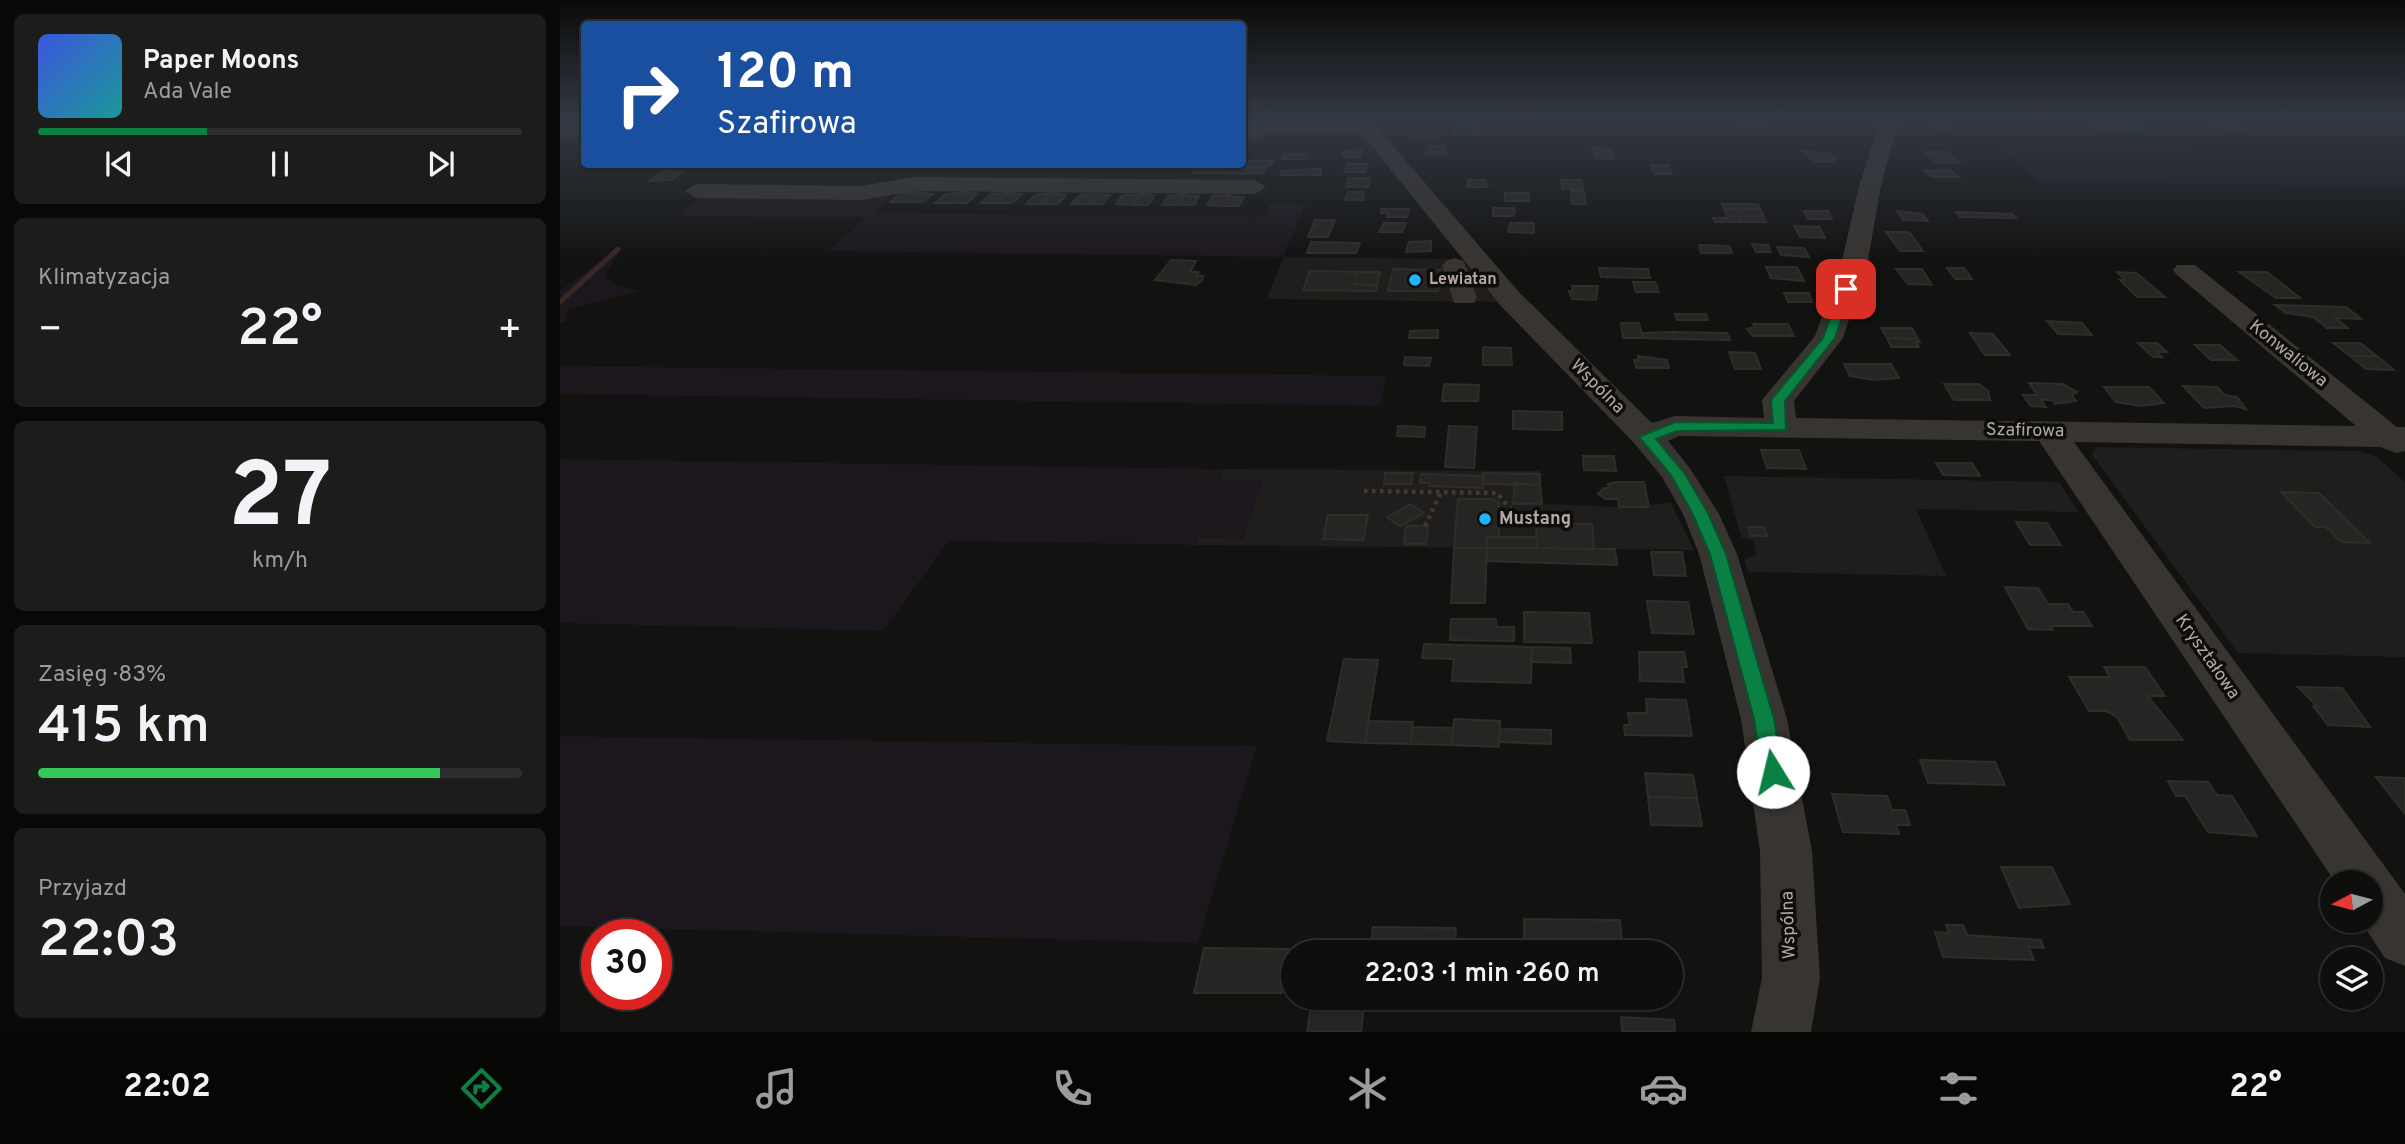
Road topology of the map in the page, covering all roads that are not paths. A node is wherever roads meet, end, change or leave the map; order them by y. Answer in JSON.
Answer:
{"nodes":[{"id":1,"x":1399,"y":166,"type":"edge"},
{"id":2,"x":1876,"y":166,"type":"edge"},
{"id":3,"x":723,"y":171,"type":"dead end"},
{"id":4,"x":1255,"y":187,"type":"dead end"},
{"id":5,"x":1455,"y":266,"type":"dead end"},
{"id":6,"x":2186,"y":270,"type":"dead end"},
{"id":7,"x":1464,"y":297,"type":"dead end"},
{"id":8,"x":1781,"y":427,"type":"junction"},
{"id":9,"x":2049,"y":431,"type":"junction"},
{"id":10,"x":1647,"y":437,"type":"junction"},
{"id":11,"x":2400,"y":442,"type":"edge"},
{"id":12,"x":2357,"y":870,"type":"edge"},
{"id":13,"x":2384,"y":909,"type":"edge"},
{"id":14,"x":2405,"y":939,"type":"edge"},
{"id":15,"x":1781,"y":1032,"type":"edge"}],
"edges":[{"from":1,"to":10,"type":"street","name":"Wspólna"},
{"from":2,"to":8,"type":"street"},
{"from":3,"to":4,"type":"street"},
{"from":5,"to":7,"type":"street"},
{"from":6,"to":11,"type":"street","name":"Konwaliowa"},
{"from":8,"to":9,"type":"street","name":"Szafirowa"},
{"from":8,"to":10,"type":"street","name":"Szafirowa"},
{"from":9,"to":11,"type":"street","name":"Szafirowa"},
{"from":9,"to":12,"type":"street","name":"Kryształowa"},
{"from":10,"to":15,"type":"street","name":"Wspólna"},
{"from":13,"to":14,"type":"street"}]}
